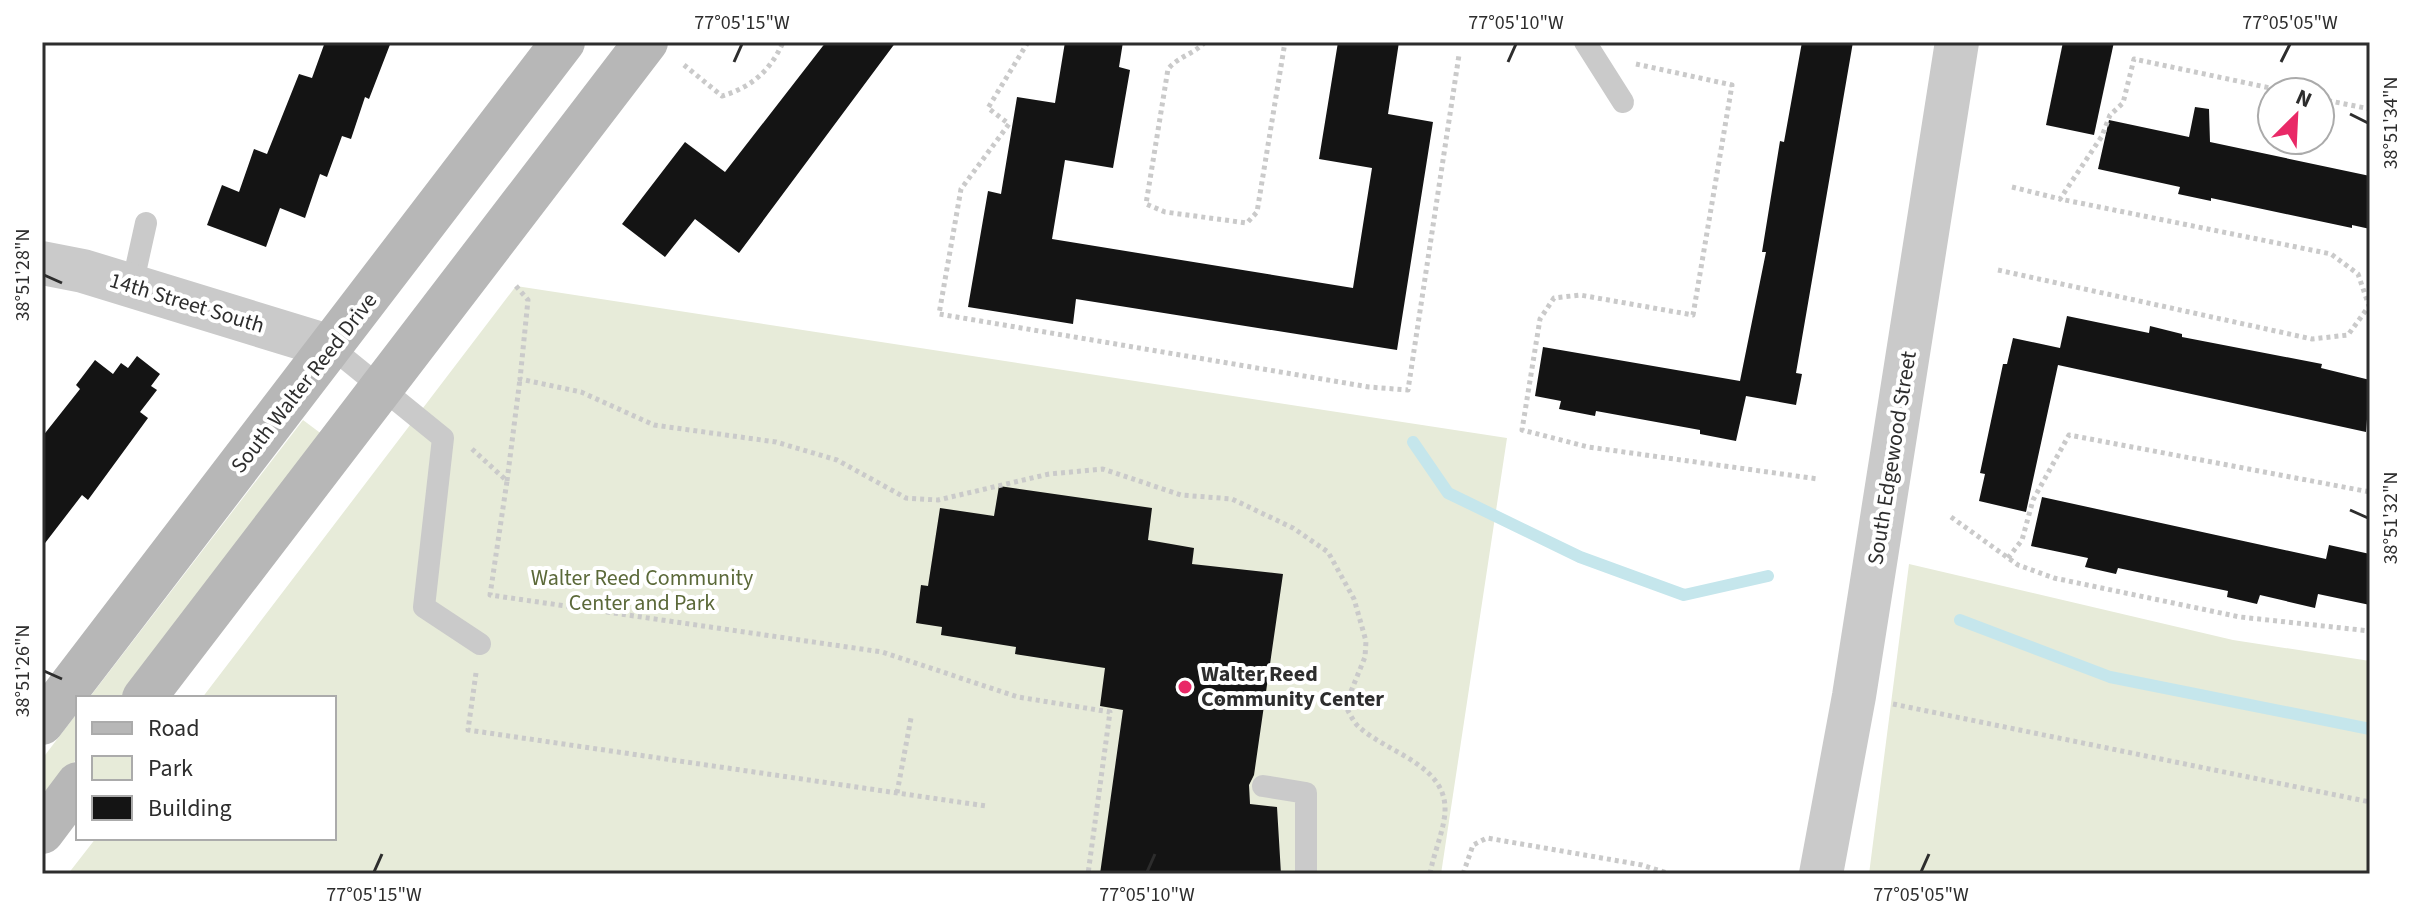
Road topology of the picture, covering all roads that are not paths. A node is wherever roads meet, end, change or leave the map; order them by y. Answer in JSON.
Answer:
{"nodes":[{"id":1,"x":563,"y":42,"type":"edge"},
{"id":2,"x":1957,"y":42,"type":"edge"},
{"id":3,"x":1588,"y":48,"type":"edge"},
{"id":4,"x":630,"y":49,"type":"edge"},
{"id":5,"x":1623,"y":102,"type":"dead end"},
{"id":6,"x":146,"y":223,"type":"dead end"},
{"id":7,"x":42,"y":263,"type":"edge"},
{"id":8,"x":132,"y":286,"type":"junction"},
{"id":9,"x":331,"y":347,"type":"junction"},
{"id":10,"x":381,"y":388,"type":"junction"},
{"id":11,"x":480,"y":644,"type":"road end"},
{"id":12,"x":146,"y":696,"type":"edge"},
{"id":13,"x":42,"y":723,"type":"edge"},
{"id":14,"x":1263,"y":786,"type":"dead end"},
{"id":15,"x":76,"y":787,"type":"edge"},
{"id":16,"x":42,"y":832,"type":"edge"},
{"id":17,"x":1306,"y":874,"type":"edge"},
{"id":18,"x":1821,"y":874,"type":"edge"}],
"edges":[{"from":1,"to":9,"type":"main road","name":"South Walter Reed Drive"},
{"from":2,"to":18,"type":"street","name":"South Edgewood Street"},
{"from":3,"to":5,"type":"lane"},
{"from":4,"to":10,"type":"main road"},
{"from":6,"to":8,"type":"lane"},
{"from":7,"to":8,"type":"street","name":"14th Street South"},
{"from":8,"to":9,"type":"street","name":"14th Street South"},
{"from":9,"to":10,"type":"lane"},
{"from":9,"to":13,"type":"main road","name":"South Walter Reed Drive"},
{"from":10,"to":11,"type":"lane"},
{"from":10,"to":12,"type":"main road"},
{"from":14,"to":17,"type":"lane"},
{"from":15,"to":16,"type":"main road"}]}
